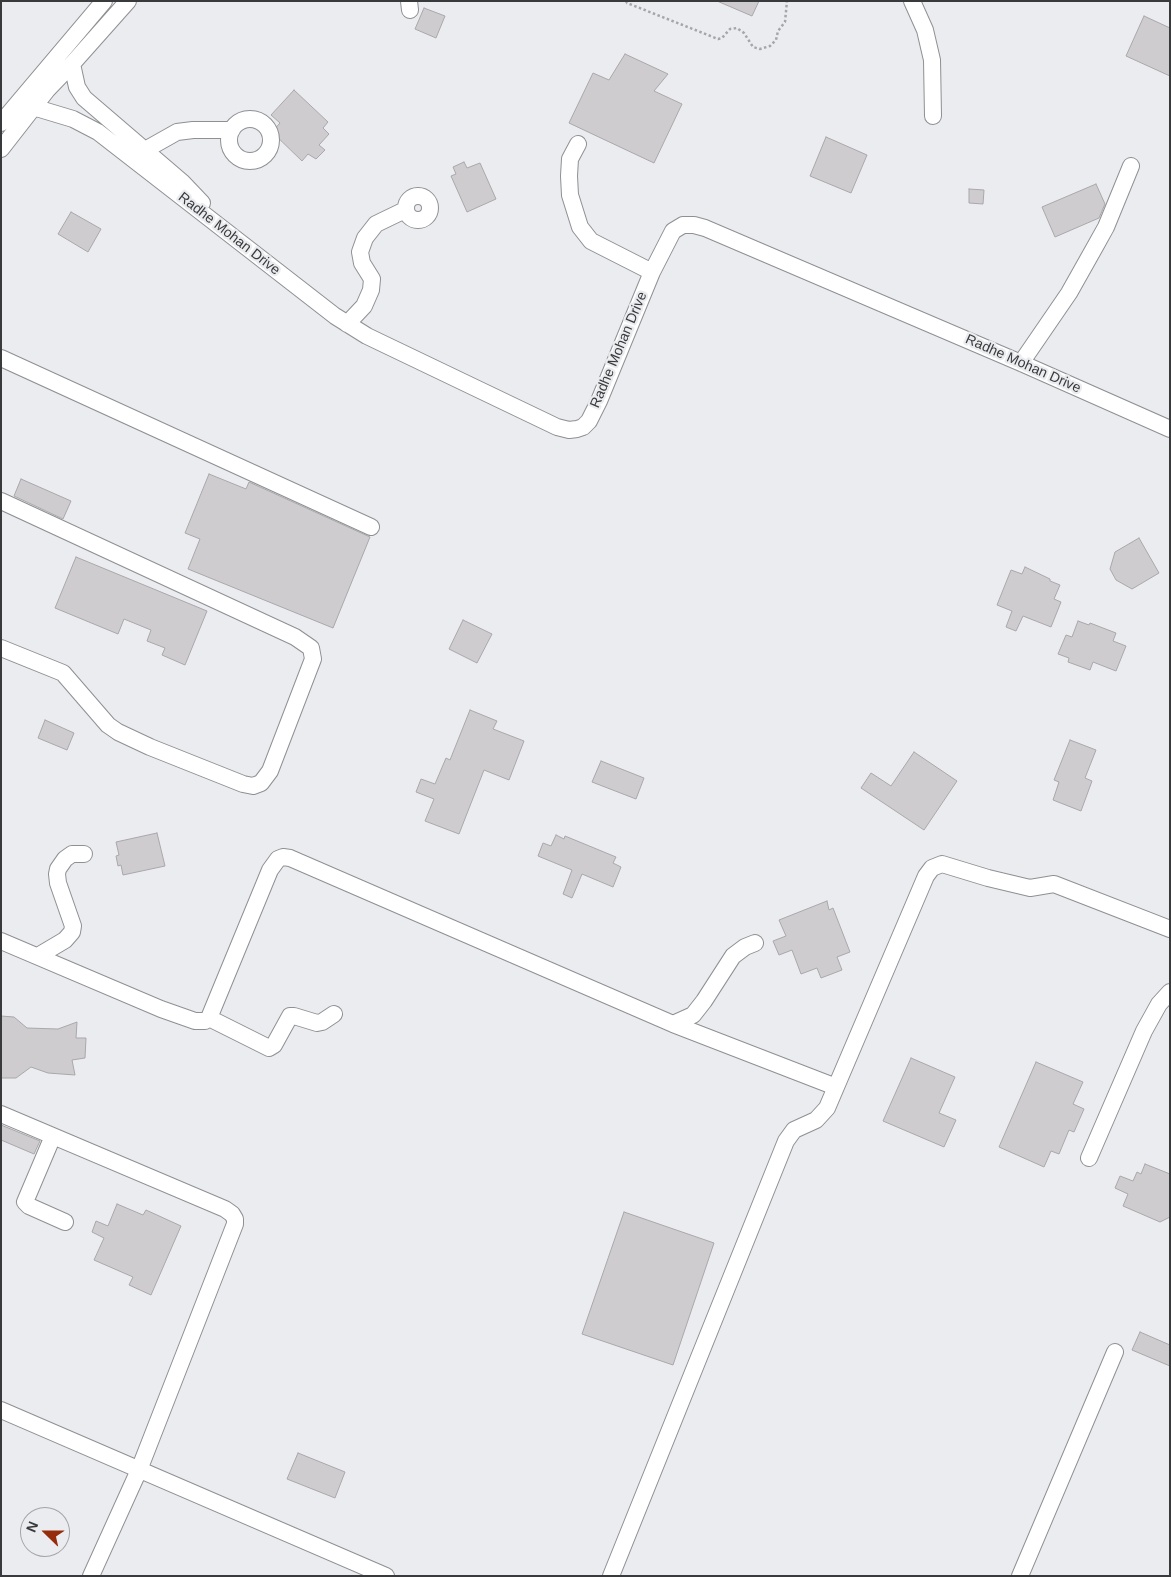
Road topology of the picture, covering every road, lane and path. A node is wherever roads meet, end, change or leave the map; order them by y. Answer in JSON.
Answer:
{"nodes":[{"id":1,"x":104,"y":1,"type":"edge"},
{"id":2,"x":128,"y":1,"type":"edge"},
{"id":3,"x":626,"y":1,"type":"edge"},
{"id":4,"x":787,"y":1,"type":"edge"},
{"id":5,"x":912,"y":1,"type":"edge"},
{"id":6,"x":72,"y":64,"type":"junction"},
{"id":7,"x":33,"y":107,"type":"junction"},
{"id":8,"x":933,"y":116,"type":"dead end"},
{"id":9,"x":1,"y":123,"type":"edge"},
{"id":10,"x":232,"y":130,"type":"dead end"},
{"id":11,"x":578,"y":144,"type":"dead end"},
{"id":12,"x":1,"y":149,"type":"edge"},
{"id":13,"x":145,"y":150,"type":"junction"},
{"id":14,"x":1130,"y":166,"type":"dead end"},
{"id":15,"x":405,"y":210,"type":"dead end"},
{"id":16,"x":216,"y":223,"type":"junction"},
{"id":17,"x":652,"y":272,"type":"junction"},
{"id":18,"x":347,"y":324,"type":"junction"},
{"id":19,"x":1,"y":358,"type":"edge"},
{"id":20,"x":1021,"y":363,"type":"junction"},
{"id":21,"x":1170,"y":429,"type":"edge"},
{"id":22,"x":1,"y":501,"type":"edge"},
{"id":23,"x":370,"y":527,"type":"dead end"},
{"id":24,"x":1,"y":648,"type":"edge"},
{"id":25,"x":84,"y":854,"type":"dead end"},
{"id":26,"x":1170,"y":929,"type":"edge"},
{"id":27,"x":1,"y":941,"type":"edge"},
{"id":28,"x":755,"y":943,"type":"dead end"},
{"id":29,"x":38,"y":956,"type":"junction"},
{"id":30,"x":1170,"y":992,"type":"edge"},
{"id":31,"x":334,"y":1014,"type":"dead end"},
{"id":32,"x":209,"y":1018,"type":"junction"},
{"id":33,"x":673,"y":1024,"type":"junction"},
{"id":34,"x":836,"y":1087,"type":"junction"},
{"id":35,"x":1,"y":1114,"type":"edge"},
{"id":36,"x":52,"y":1136,"type":"junction"},
{"id":37,"x":1089,"y":1158,"type":"dead end"},
{"id":38,"x":65,"y":1222,"type":"dead end"},
{"id":39,"x":1115,"y":1352,"type":"dead end"},
{"id":40,"x":1,"y":1410,"type":"edge"},
{"id":41,"x":139,"y":1470,"type":"junction"},
{"id":42,"x":91,"y":1576,"type":"edge"},
{"id":43,"x":386,"y":1576,"type":"edge"},
{"id":44,"x":611,"y":1576,"type":"edge"},
{"id":45,"x":1020,"y":1576,"type":"edge"}],
"edges":[{"from":1,"to":9,"type":"street"},
{"from":2,"to":6,"type":"street"},
{"from":3,"to":4,"type":"path"},
{"from":5,"to":8,"type":"street"},
{"from":6,"to":7,"type":"street"},
{"from":6,"to":13,"type":"street"},
{"from":7,"to":12,"type":"street"},
{"from":7,"to":16,"type":"street","name":"Radhe Mohan Drive"},
{"from":10,"to":13,"type":"street"},
{"from":11,"to":17,"type":"street"},
{"from":13,"to":16,"type":"street"},
{"from":14,"to":20,"type":"street"},
{"from":15,"to":18,"type":"street"},
{"from":16,"to":18,"type":"street","name":"Radhe Mohan Drive"},
{"from":17,"to":18,"type":"street","name":"Radhe Mohan Drive"},
{"from":17,"to":20,"type":"street","name":"Radhe Mohan Drive"},
{"from":19,"to":23,"type":"street"},
{"from":20,"to":21,"type":"street","name":"Radhe Mohan Drive"},
{"from":22,"to":24,"type":"street"},
{"from":25,"to":29,"type":"street"},
{"from":26,"to":34,"type":"street"},
{"from":27,"to":29,"type":"street"},
{"from":28,"to":33,"type":"street"},
{"from":29,"to":32,"type":"street"},
{"from":30,"to":37,"type":"street"},
{"from":31,"to":32,"type":"street"},
{"from":32,"to":33,"type":"street"},
{"from":33,"to":34,"type":"street"},
{"from":34,"to":44,"type":"street"},
{"from":35,"to":36,"type":"street"},
{"from":36,"to":38,"type":"street"},
{"from":36,"to":41,"type":"street"},
{"from":39,"to":45,"type":"street"},
{"from":40,"to":41,"type":"street"},
{"from":41,"to":42,"type":"street"},
{"from":41,"to":43,"type":"street"}]}
